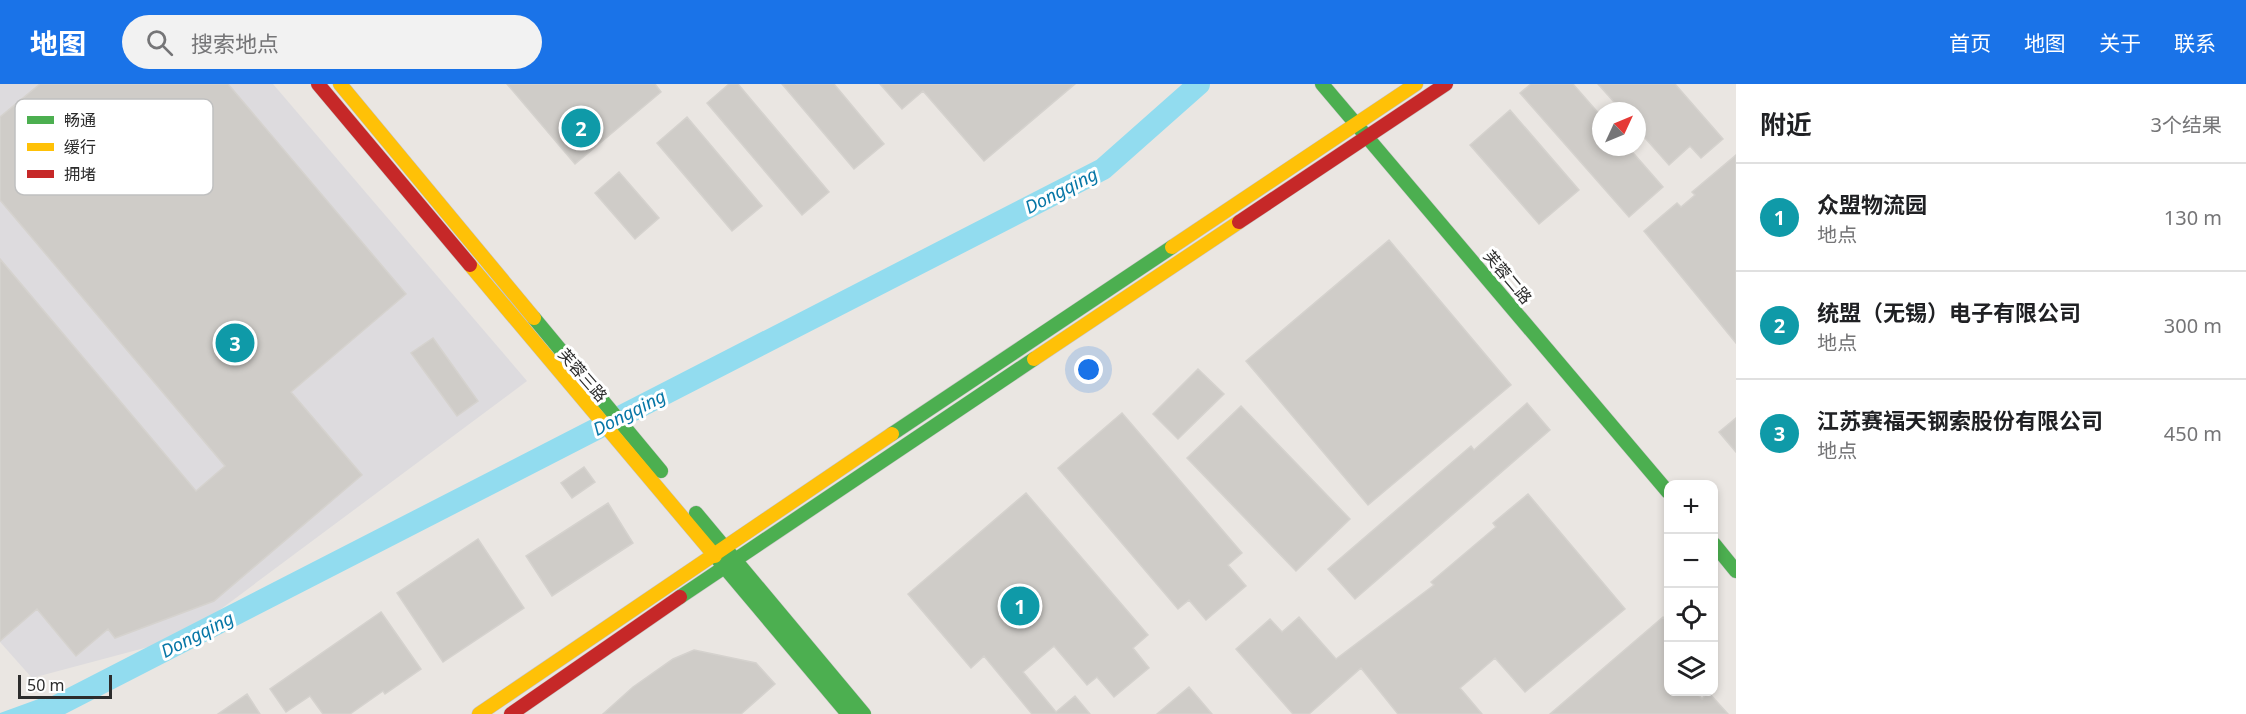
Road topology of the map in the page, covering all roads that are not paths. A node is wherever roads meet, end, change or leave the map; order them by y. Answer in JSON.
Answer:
{"nodes":[{"id":1,"x":318,"y":84,"type":"edge"},
{"id":2,"x":340,"y":84,"type":"edge"},
{"id":3,"x":1322,"y":84,"type":"edge"},
{"id":4,"x":1416,"y":84,"type":"edge"},
{"id":5,"x":1446,"y":84,"type":"edge"},
{"id":6,"x":1356,"y":125,"type":"junction"},
{"id":7,"x":1367,"y":138,"type":"junction"},
{"id":8,"x":645,"y":461,"type":"junction"},
{"id":9,"x":1664,"y":487,"type":"edge"},
{"id":10,"x":719,"y":550,"type":"junction"},
{"id":11,"x":1718,"y":550,"type":"edge"},
{"id":12,"x":729,"y":563,"type":"junction"},
{"id":13,"x":1736,"y":571,"type":"edge"},
{"id":14,"x":479,"y":714,"type":"edge"},
{"id":15,"x":511,"y":714,"type":"edge"},
{"id":16,"x":848,"y":714,"type":"edge"},
{"id":17,"x":864,"y":714,"type":"edge"}],
"edges":[{"from":1,"to":8,"type":"main road","name":"芙蓉三路"},
{"from":2,"to":8,"type":"main road","name":"芙蓉三路"},
{"from":3,"to":6,"type":"main road","name":"芙蓉二路"},
{"from":4,"to":6,"type":"main road"},
{"from":5,"to":7,"type":"main road"},
{"from":6,"to":7,"type":"main road","name":"芙蓉二路"},
{"from":6,"to":10,"type":"main road"},
{"from":7,"to":9,"type":"main road","name":"芙蓉二路"},
{"from":7,"to":12,"type":"main road"},
{"from":8,"to":10,"type":"main road","name":"芙蓉三路"},
{"from":10,"to":12,"type":"main road","name":"芙蓉三路"},
{"from":10,"to":14,"type":"main road"},
{"from":11,"to":13,"type":"main road"},
{"from":12,"to":15,"type":"main road"},
{"from":12,"to":16,"type":"main road","name":"芙蓉三路"},
{"from":12,"to":17,"type":"main road","name":"芙蓉三路"}]}
